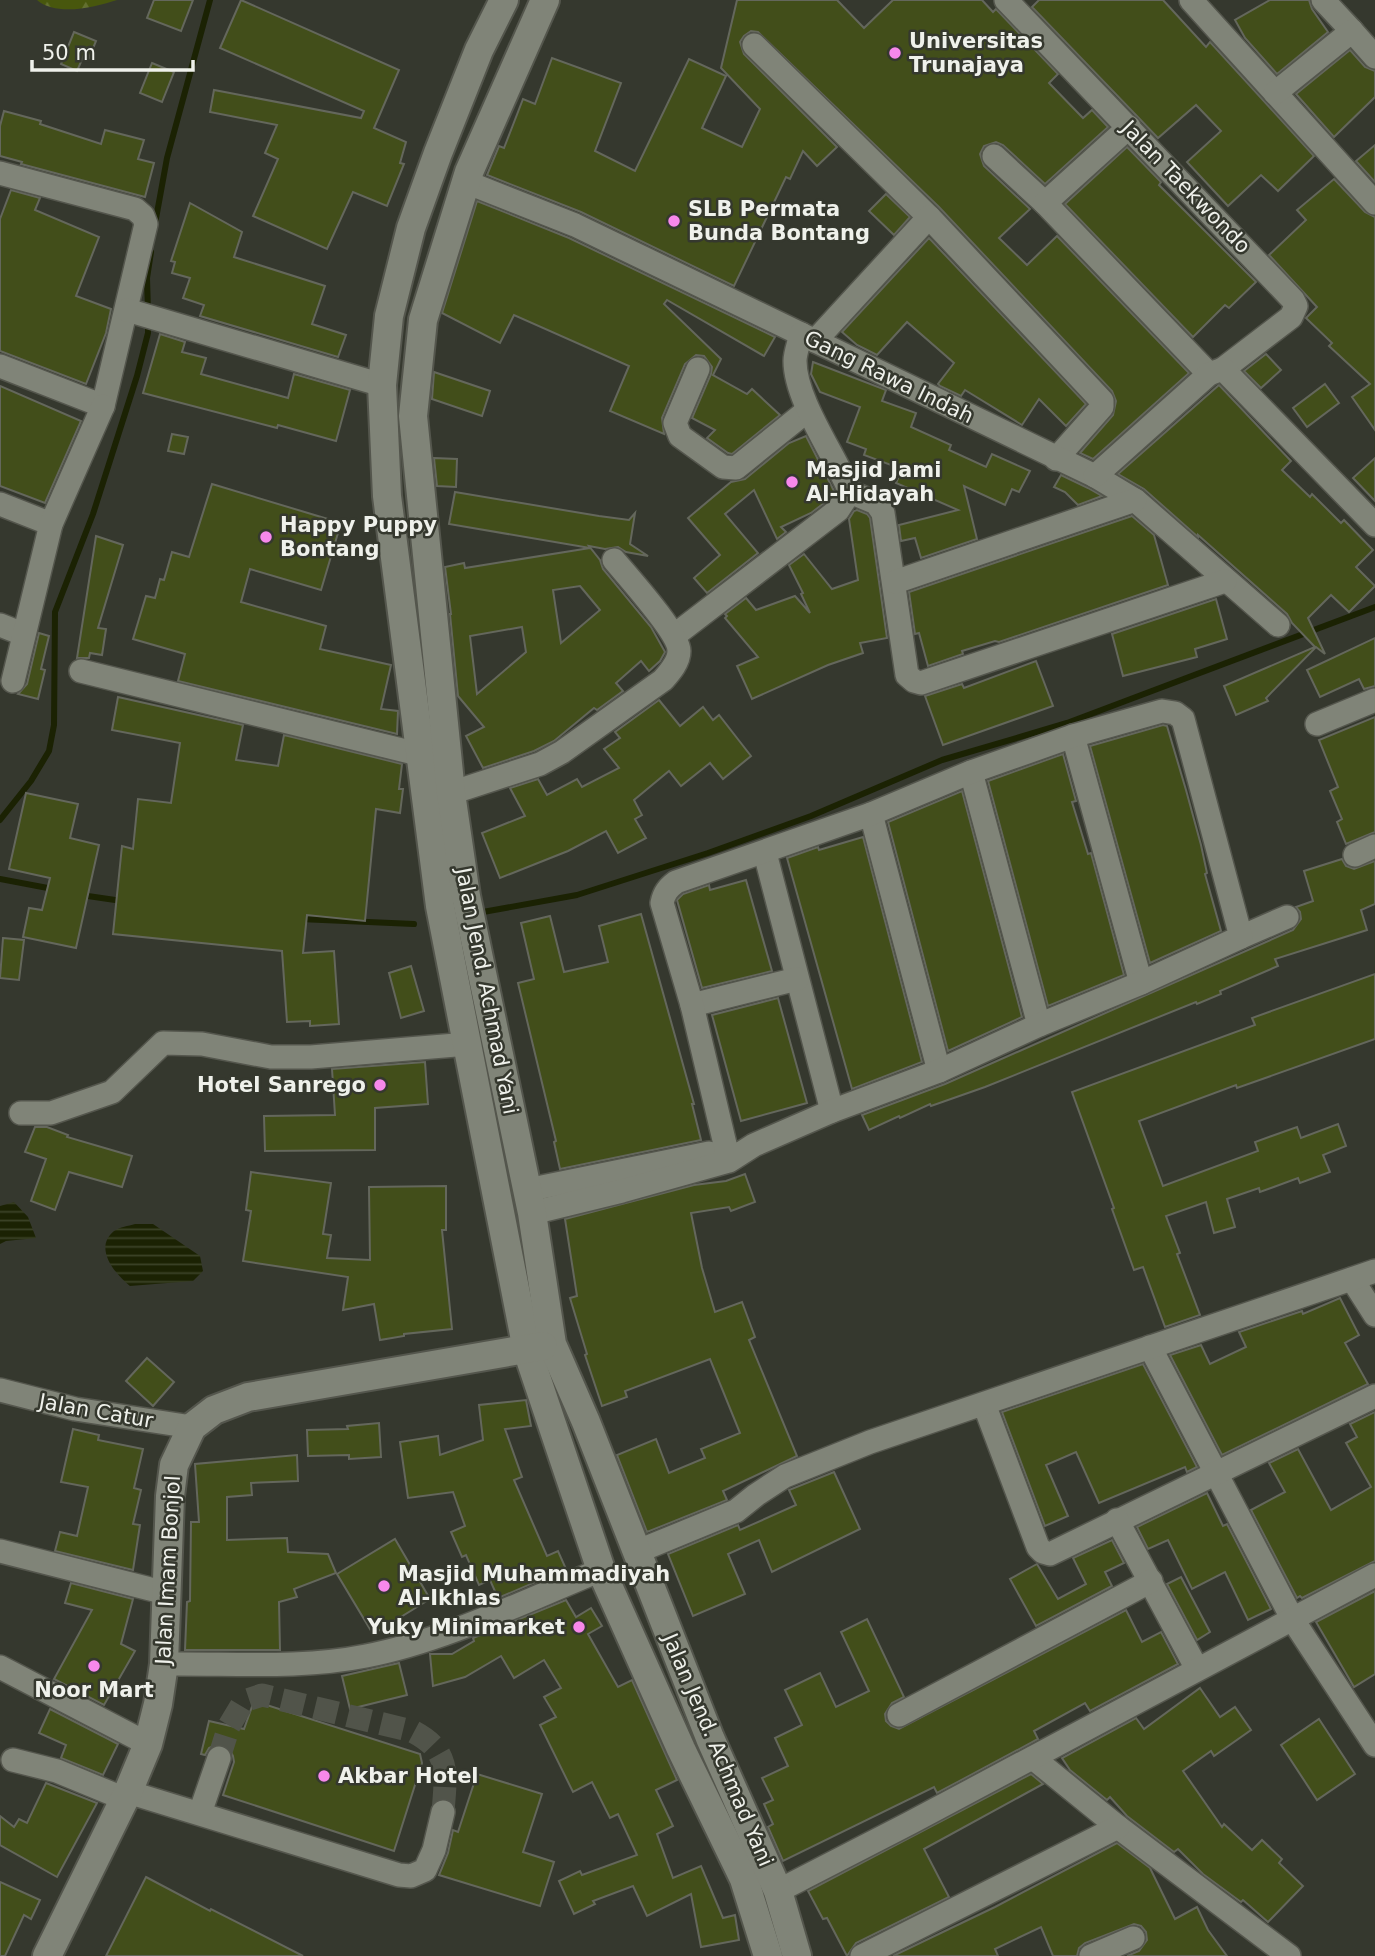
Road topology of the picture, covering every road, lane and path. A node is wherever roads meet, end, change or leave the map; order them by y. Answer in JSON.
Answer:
{"nodes":[{"id":1,"x":504,"y":0,"type":"edge"},
{"id":2,"x":545,"y":0,"type":"edge"},
{"id":3,"x":1323,"y":0,"type":"edge"},
{"id":4,"x":1012,"y":2,"type":"edge"},
{"id":5,"x":1195,"y":2,"type":"edge"},
{"id":6,"x":1352,"y":32,"type":"junction"},
{"id":7,"x":754,"y":45,"type":"dead end"},
{"id":8,"x":1375,"y":57,"type":"edge"},
{"id":9,"x":1275,"y":93,"type":"junction"},
{"id":10,"x":449,"y":125,"type":"junction"},
{"id":11,"x":1129,"y":127,"type":"junction"},
{"id":12,"x":485,"y":136,"type":"junction"},
{"id":13,"x":994,"y":156,"type":"dead end"},
{"id":14,"x":432,"y":169,"type":"junction"},
{"id":15,"x":0,"y":173,"type":"edge"},
{"id":16,"x":466,"y":182,"type":"junction"},
{"id":17,"x":1045,"y":203,"type":"junction"},
{"id":18,"x":1375,"y":203,"type":"edge"},
{"id":19,"x":929,"y":217,"type":"junction"},
{"id":20,"x":135,"y":313,"type":"junction"},
{"id":21,"x":808,"y":338,"type":"junction"},
{"id":22,"x":0,"y":366,"type":"edge"},
{"id":23,"x":698,"y":369,"type":"dead end"},
{"id":24,"x":1216,"y":371,"type":"junction"},
{"id":25,"x":382,"y":385,"type":"junction"},
{"id":26,"x":103,"y":405,"type":"junction"},
{"id":27,"x":808,"y":410,"type":"junction"},
{"id":28,"x":1056,"y":459,"type":"junction"},
{"id":29,"x":1095,"y":476,"type":"junction"},
{"id":30,"x":850,"y":492,"type":"junction"},
{"id":31,"x":1135,"y":500,"type":"junction"},
{"id":32,"x":0,"y":504,"type":"edge"},
{"id":33,"x":51,"y":524,"type":"junction"},
{"id":34,"x":1375,"y":524,"type":"edge"},
{"id":35,"x":614,"y":560,"type":"dead end"},
{"id":36,"x":1225,"y":581,"type":"junction"},
{"id":37,"x":895,"y":582,"type":"junction"},
{"id":38,"x":0,"y":625,"type":"edge"},
{"id":39,"x":1278,"y":625,"type":"dead end"},
{"id":40,"x":23,"y":634,"type":"junction"},
{"id":41,"x":675,"y":635,"type":"junction"},
{"id":42,"x":81,"y":671,"type":"dead end"},
{"id":43,"x":13,"y":681,"type":"dead end"},
{"id":44,"x":1375,"y":700,"type":"edge"},
{"id":45,"x":1317,"y":724,"type":"dead end"},
{"id":46,"x":1073,"y":736,"type":"junction"},
{"id":47,"x":422,"y":755,"type":"junction"},
{"id":48,"x":971,"y":772,"type":"junction"},
{"id":49,"x":451,"y":793,"type":"junction"},
{"id":50,"x":871,"y":814,"type":"junction"},
{"id":51,"x":765,"y":853,"type":"junction"},
{"id":52,"x":1287,"y":916,"type":"dead end"},
{"id":53,"x":472,"y":922,"type":"junction"},
{"id":54,"x":445,"y":930,"type":"junction"},
{"id":55,"x":1241,"y":937,"type":"junction"},
{"id":56,"x":797,"y":979,"type":"junction"},
{"id":57,"x":1141,"y":984,"type":"junction"},
{"id":58,"x":692,"y":1005,"type":"junction"},
{"id":59,"x":1039,"y":1025,"type":"junction"},
{"id":60,"x":468,"y":1044,"type":"junction"},
{"id":61,"x":939,"y":1070,"type":"junction"},
{"id":62,"x":832,"y":1111,"type":"junction"},
{"id":63,"x":21,"y":1113,"type":"dead end"},
{"id":64,"x":728,"y":1155,"type":"junction"},
{"id":65,"x":529,"y":1201,"type":"junction"},
{"id":66,"x":1375,"y":1271,"type":"edge"},
{"id":67,"x":1352,"y":1279,"type":"junction"},
{"id":68,"x":1375,"y":1315,"type":"edge"},
{"id":69,"x":1150,"y":1347,"type":"junction"},
{"id":70,"x":542,"y":1353,"type":"junction"},
{"id":71,"x":0,"y":1390,"type":"edge"},
{"id":72,"x":1375,"y":1395,"type":"edge"},
{"id":73,"x":984,"y":1404,"type":"junction"},
{"id":74,"x":203,"y":1419,"type":"junction"},
{"id":75,"x":1215,"y":1474,"type":"junction"},
{"id":76,"x":1117,"y":1520,"type":"junction"},
{"id":77,"x":0,"y":1551,"type":"edge"},
{"id":78,"x":636,"y":1552,"type":"junction"},
{"id":79,"x":601,"y":1570,"type":"junction"},
{"id":80,"x":1375,"y":1575,"type":"edge"},
{"id":81,"x":1151,"y":1581,"type":"junction"},
{"id":82,"x":166,"y":1593,"type":"junction"},
{"id":83,"x":1293,"y":1620,"type":"junction"},
{"id":84,"x":164,"y":1664,"type":"junction"},
{"id":85,"x":0,"y":1667,"type":"edge"},
{"id":86,"x":1197,"y":1669,"type":"junction"},
{"id":87,"x":899,"y":1715,"type":"dead end"},
{"id":88,"x":148,"y":1744,"type":"junction"},
{"id":89,"x":1375,"y":1745,"type":"edge"},
{"id":90,"x":219,"y":1758,"type":"tunnel mouth"},
{"id":91,"x":1033,"y":1758,"type":"junction"},
{"id":92,"x":13,"y":1759,"type":"dead end"},
{"id":93,"x":127,"y":1795,"type":"junction"},
{"id":94,"x":443,"y":1812,"type":"tunnel mouth"},
{"id":95,"x":200,"y":1813,"type":"junction"},
{"id":96,"x":1118,"y":1827,"type":"junction"},
{"id":97,"x":778,"y":1891,"type":"junction"},
{"id":98,"x":1133,"y":1938,"type":"dead end"},
{"id":99,"x":47,"y":1956,"type":"edge"},
{"id":100,"x":768,"y":1956,"type":"edge"},
{"id":101,"x":797,"y":1956,"type":"edge"},
{"id":102,"x":862,"y":1956,"type":"edge"},
{"id":103,"x":1091,"y":1956,"type":"edge"},
{"id":104,"x":1289,"y":1956,"type":"edge"}],
"edges":[{"from":1,"to":10,"type":"street","name":"Jalan Jend. Achmad Yani"},
{"from":2,"to":12,"type":"street","name":"Jalan Jend. Achmad Yani"},
{"from":3,"to":6,"type":"street"},
{"from":4,"to":11,"type":"street","name":"Jalan Taekwondo"},
{"from":5,"to":9,"type":"street"},
{"from":6,"to":8,"type":"street"},
{"from":6,"to":9,"type":"street"},
{"from":7,"to":19,"type":"street"},
{"from":9,"to":18,"type":"street"},
{"from":10,"to":12,"type":"street"},
{"from":10,"to":14,"type":"street","name":"Jalan Jend. Achmad Yani"},
{"from":11,"to":17,"type":"street"},
{"from":11,"to":24,"type":"street","name":"Jalan Taekwondo"},
{"from":12,"to":16,"type":"street","name":"Jalan Jend. Achmad Yani"},
{"from":13,"to":17,"type":"street"},
{"from":14,"to":16,"type":"street"},
{"from":14,"to":25,"type":"street","name":"Jalan Jend. Achmad Yani"},
{"from":15,"to":20,"type":"street"},
{"from":16,"to":21,"type":"street","name":"Gang Rawa Indah"},
{"from":16,"to":49,"type":"street","name":"Jalan Jend. Achmad Yani"},
{"from":17,"to":24,"type":"street"},
{"from":19,"to":21,"type":"street"},
{"from":19,"to":28,"type":"street"},
{"from":20,"to":25,"type":"street"},
{"from":20,"to":26,"type":"street"},
{"from":21,"to":27,"type":"street"},
{"from":21,"to":28,"type":"street","name":"Gang Rawa Indah"},
{"from":22,"to":26,"type":"street"},
{"from":23,"to":27,"type":"street"},
{"from":24,"to":29,"type":"street"},
{"from":24,"to":34,"type":"street"},
{"from":25,"to":47,"type":"street","name":"Jalan Jend. Achmad Yani"},
{"from":26,"to":33,"type":"street"},
{"from":27,"to":30,"type":"street"},
{"from":28,"to":29,"type":"street","name":"Gang Rawa Indah"},
{"from":29,"to":31,"type":"street","name":"Gang Rawa Indah"},
{"from":30,"to":37,"type":"street"},
{"from":30,"to":41,"type":"street"},
{"from":31,"to":36,"type":"street","name":"Gang Rawa Indah"},
{"from":31,"to":37,"type":"street"},
{"from":32,"to":33,"type":"street"},
{"from":33,"to":40,"type":"street"},
{"from":35,"to":41,"type":"street"},
{"from":36,"to":37,"type":"street"},
{"from":36,"to":39,"type":"street","name":"Gang Rawa Indah"},
{"from":38,"to":40,"type":"street"},
{"from":40,"to":43,"type":"street"},
{"from":41,"to":49,"type":"street"},
{"from":42,"to":47,"type":"street"},
{"from":44,"to":45,"type":"street"},
{"from":46,"to":48,"type":"street"},
{"from":46,"to":55,"type":"street"},
{"from":46,"to":57,"type":"street"},
{"from":47,"to":54,"type":"street","name":"Jalan Jend. Achmad Yani"},
{"from":48,"to":50,"type":"street"},
{"from":48,"to":59,"type":"street"},
{"from":49,"to":53,"type":"street","name":"Jalan Jend. Achmad Yani"},
{"from":50,"to":51,"type":"street"},
{"from":50,"to":61,"type":"street"},
{"from":51,"to":56,"type":"street"},
{"from":51,"to":58,"type":"street"},
{"from":52,"to":55,"type":"street"},
{"from":53,"to":54,"type":"street"},
{"from":53,"to":65,"type":"street","name":"Jalan Jend. Achmad Yani"},
{"from":54,"to":60,"type":"street","name":"Jalan Jend. Achmad Yani"},
{"from":55,"to":57,"type":"street"},
{"from":56,"to":58,"type":"street"},
{"from":56,"to":62,"type":"street"},
{"from":57,"to":59,"type":"street"},
{"from":58,"to":64,"type":"street"},
{"from":59,"to":61,"type":"street"},
{"from":60,"to":63,"type":"street"},
{"from":60,"to":70,"type":"street","name":"Jalan Jend. Achmad Yani"},
{"from":61,"to":62,"type":"street"},
{"from":62,"to":64,"type":"street"},
{"from":64,"to":65,"type":"street"},
{"from":65,"to":70,"type":"street","name":"Jalan Jend. Achmad Yani"},
{"from":66,"to":67,"type":"street"},
{"from":67,"to":68,"type":"street"},
{"from":67,"to":69,"type":"street"},
{"from":69,"to":73,"type":"street"},
{"from":69,"to":75,"type":"street"},
{"from":70,"to":74,"type":"street"},
{"from":70,"to":78,"type":"street","name":"Jalan Jend. Achmad Yani"},
{"from":70,"to":79,"type":"street","name":"Jalan Jend. Achmad Yani"},
{"from":71,"to":74,"type":"street","name":"Jalan Catur"},
{"from":72,"to":75,"type":"street"},
{"from":73,"to":76,"type":"street"},
{"from":73,"to":78,"type":"street"},
{"from":74,"to":82,"type":"street","name":"Jalan Imam Bonjol"},
{"from":75,"to":76,"type":"street"},
{"from":75,"to":83,"type":"street"},
{"from":76,"to":81,"type":"street"},
{"from":77,"to":82,"type":"street"},
{"from":78,"to":97,"type":"street","name":"Jalan Jend. Achmad Yani"},
{"from":79,"to":84,"type":"street"},
{"from":79,"to":100,"type":"street","name":"Jalan Jend. Achmad Yani"},
{"from":80,"to":83,"type":"street"},
{"from":81,"to":86,"type":"street"},
{"from":81,"to":87,"type":"street"},
{"from":82,"to":84,"type":"street","name":"Jalan Imam Bonjol"},
{"from":83,"to":86,"type":"street"},
{"from":83,"to":89,"type":"street"},
{"from":84,"to":88,"type":"street","name":"Jalan Imam Bonjol"},
{"from":85,"to":88,"type":"street"},
{"from":86,"to":91,"type":"street"},
{"from":88,"to":93,"type":"street","name":"Jalan Imam Bonjol"},
{"from":90,"to":95,"type":"street"},
{"from":91,"to":96,"type":"street"},
{"from":91,"to":97,"type":"street"},
{"from":92,"to":93,"type":"street"},
{"from":93,"to":95,"type":"street"},
{"from":93,"to":99,"type":"street","name":"Jalan Imam Bonjol"},
{"from":94,"to":95,"type":"street"},
{"from":96,"to":102,"type":"street"},
{"from":96,"to":104,"type":"street"},
{"from":97,"to":101,"type":"street","name":"Jalan Jend. Achmad Yani"},
{"from":98,"to":103,"type":"street"}]}
